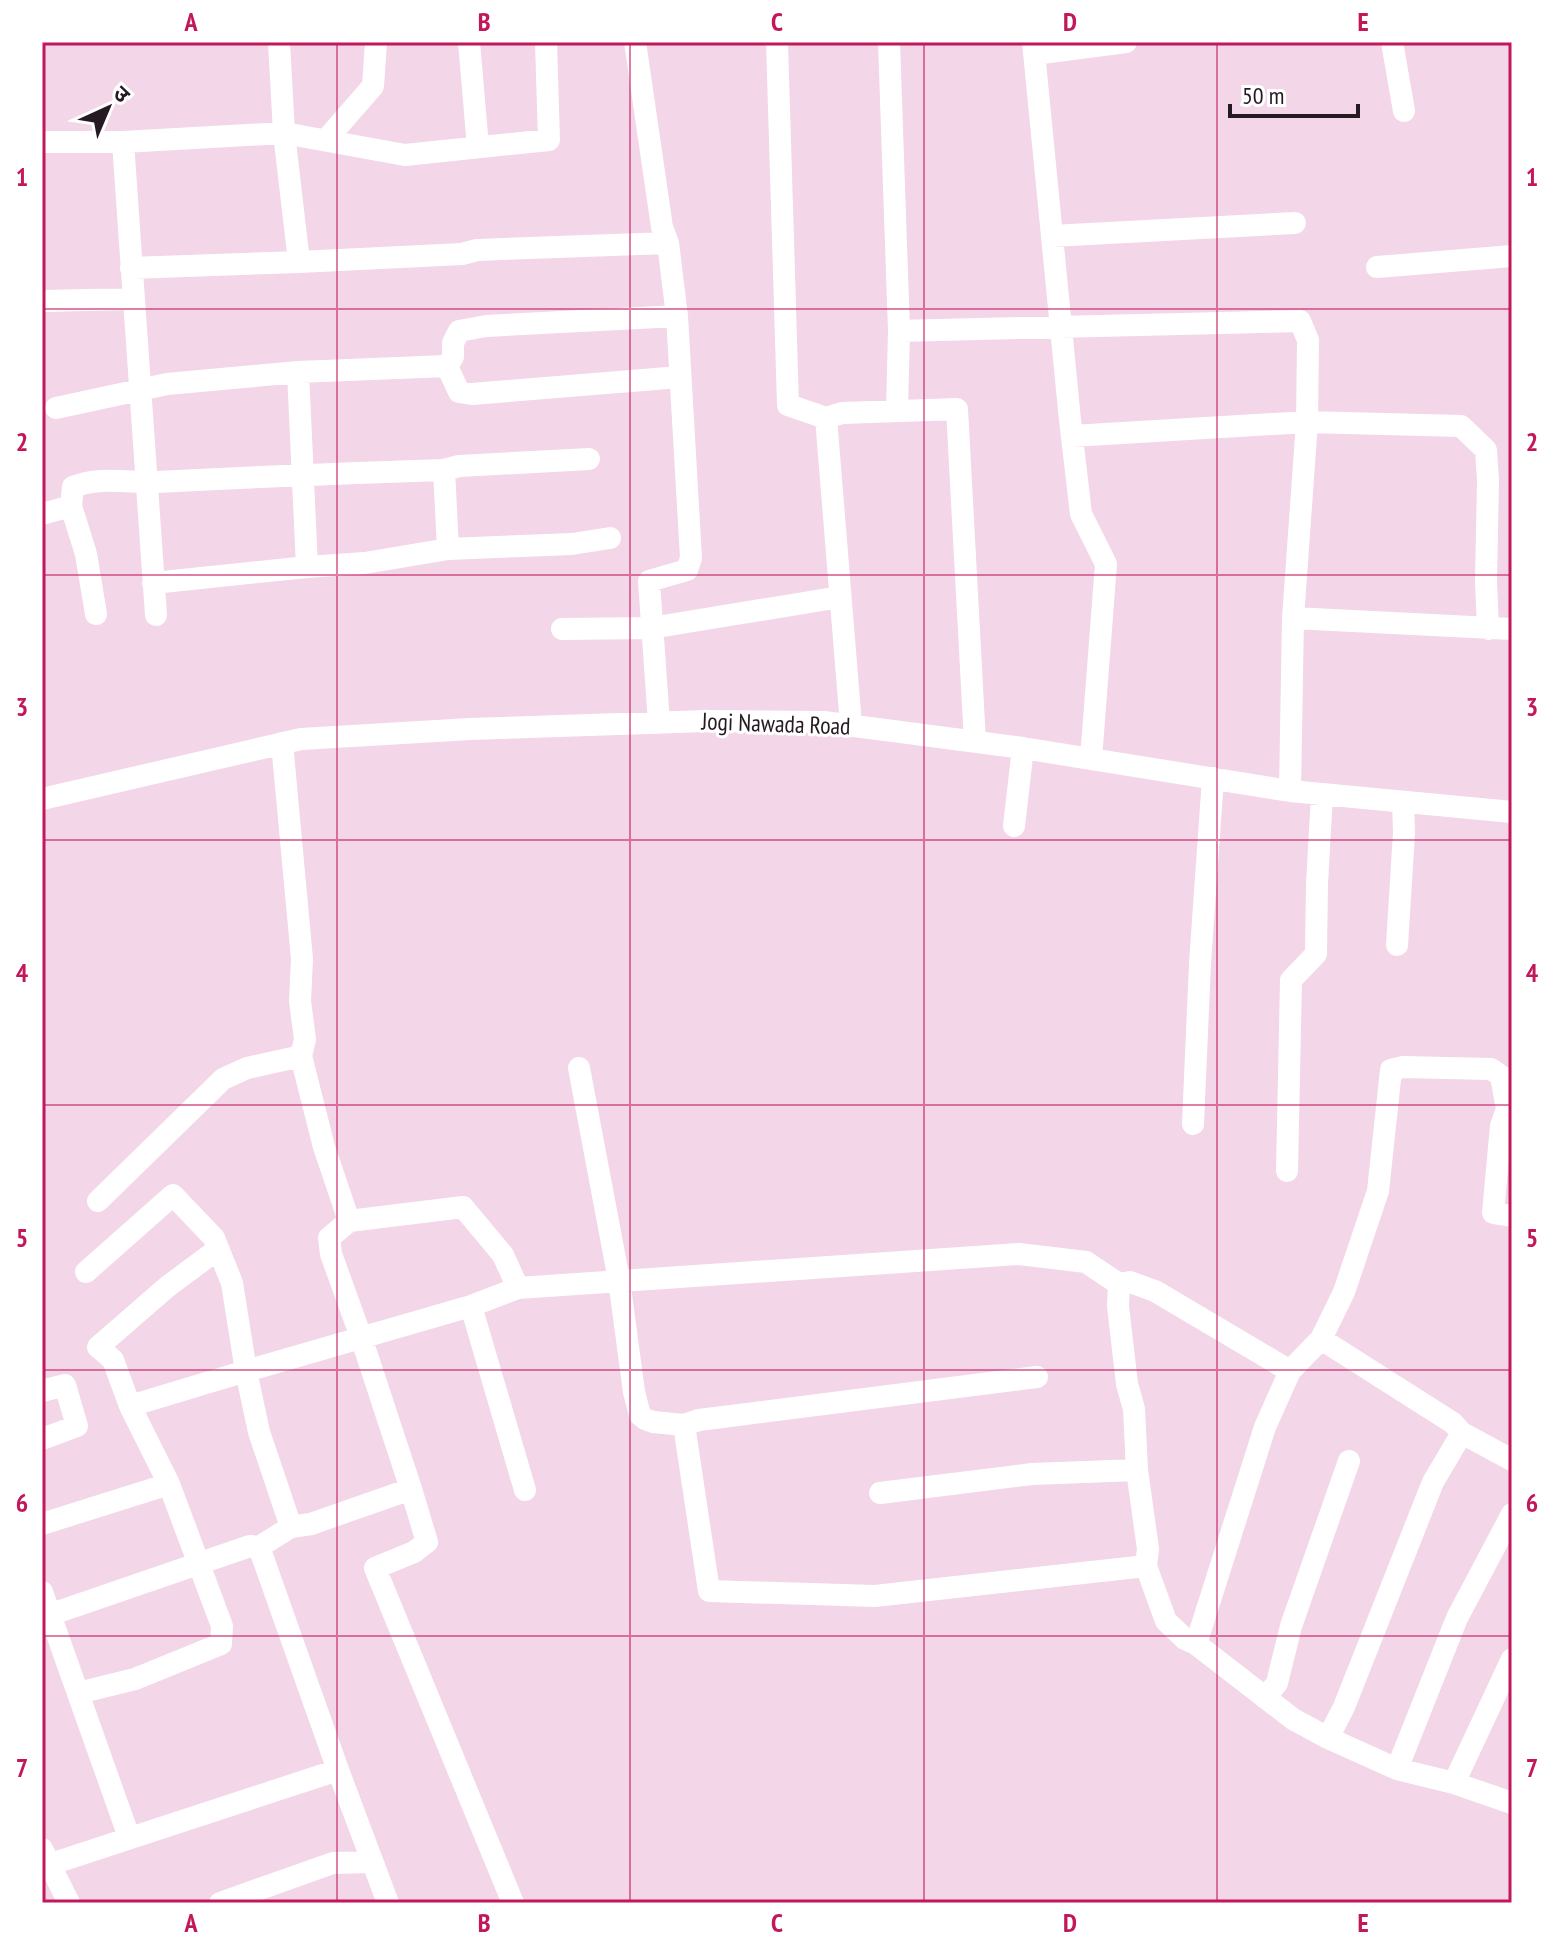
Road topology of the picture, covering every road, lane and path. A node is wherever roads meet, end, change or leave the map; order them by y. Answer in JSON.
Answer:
{"nodes":[{"id":1,"x":279,"y":42,"type":"edge"},
{"id":2,"x":376,"y":42,"type":"edge"},
{"id":3,"x":469,"y":42,"type":"edge"},
{"id":4,"x":546,"y":42,"type":"edge"},
{"id":5,"x":635,"y":42,"type":"edge"},
{"id":6,"x":777,"y":42,"type":"edge"},
{"id":7,"x":889,"y":42,"type":"edge"},
{"id":8,"x":1126,"y":42,"type":"edge"},
{"id":9,"x":1392,"y":42,"type":"edge"},
{"id":10,"x":1034,"y":48,"type":"edge"},
{"id":11,"x":1404,"y":111,"type":"dead end"},
{"id":12,"x":284,"y":133,"type":"junction"},
{"id":13,"x":326,"y":140,"type":"junction"},
{"id":14,"x":42,"y":142,"type":"edge"},
{"id":15,"x":123,"y":142,"type":"junction"},
{"id":16,"x":478,"y":147,"type":"junction"},
{"id":17,"x":1295,"y":223,"type":"dead end"},
{"id":18,"x":1052,"y":236,"type":"junction"},
{"id":19,"x":668,"y":243,"type":"junction"},
{"id":20,"x":1512,"y":256,"type":"edge"},
{"id":21,"x":299,"y":262,"type":"junction"},
{"id":22,"x":1377,"y":267,"type":"dead end"},
{"id":23,"x":131,"y":268,"type":"junction"},
{"id":24,"x":134,"y":299,"type":"junction"},
{"id":25,"x":42,"y":301,"type":"edge"},
{"id":26,"x":677,"y":316,"type":"junction"},
{"id":27,"x":1061,"y":328,"type":"junction"},
{"id":28,"x":899,"y":331,"type":"junction"},
{"id":29,"x":447,"y":366,"type":"junction"},
{"id":30,"x":298,"y":372,"type":"junction"},
{"id":31,"x":680,"y":377,"type":"junction"},
{"id":32,"x":140,"y":391,"type":"junction"},
{"id":33,"x":56,"y":408,"type":"dead end"},
{"id":34,"x":897,"y":410,"type":"junction"},
{"id":35,"x":826,"y":418,"type":"junction"},
{"id":36,"x":1307,"y":422,"type":"junction"},
{"id":37,"x":1072,"y":436,"type":"junction"},
{"id":38,"x":589,"y":459,"type":"dead end"},
{"id":39,"x":444,"y":470,"type":"junction"},
{"id":40,"x":302,"y":474,"type":"junction"},
{"id":41,"x":146,"y":483,"type":"junction"},
{"id":42,"x":71,"y":506,"type":"junction"},
{"id":43,"x":42,"y":514,"type":"edge"},
{"id":44,"x":610,"y":538,"type":"dead end"},
{"id":45,"x":448,"y":549,"type":"junction"},
{"id":46,"x":307,"y":567,"type":"junction"},
{"id":47,"x":153,"y":583,"type":"junction"},
{"id":48,"x":840,"y":597,"type":"junction"},
{"id":49,"x":96,"y":614,"type":"dead end"},
{"id":50,"x":156,"y":615,"type":"dead end"},
{"id":51,"x":1293,"y":618,"type":"junction"},
{"id":52,"x":651,"y":628,"type":"junction"},
{"id":53,"x":562,"y":629,"type":"dead end"},
{"id":54,"x":1488,"y":629,"type":"junction"},
{"id":55,"x":1512,"y":629,"type":"edge"},
{"id":56,"x":659,"y":723,"type":"junction"},
{"id":57,"x":851,"y":725,"type":"junction"},
{"id":58,"x":975,"y":742,"type":"junction"},
{"id":59,"x":282,"y":743,"type":"junction"},
{"id":60,"x":1023,"y":748,"type":"junction"},
{"id":61,"x":1091,"y":759,"type":"junction"},
{"id":62,"x":1213,"y":778,"type":"junction"},
{"id":63,"x":1290,"y":791,"type":"junction"},
{"id":64,"x":1322,"y":794,"type":"junction"},
{"id":65,"x":42,"y":799,"type":"edge"},
{"id":66,"x":1403,"y":802,"type":"junction"},
{"id":67,"x":1512,"y":812,"type":"edge"},
{"id":68,"x":1014,"y":826,"type":"dead end"},
{"id":69,"x":1397,"y":945,"type":"dead end"},
{"id":70,"x":301,"y":1056,"type":"junction"},
{"id":71,"x":579,"y":1068,"type":"dead end"},
{"id":72,"x":1510,"y":1110,"type":"edge"},
{"id":73,"x":1193,"y":1124,"type":"dead end"},
{"id":74,"x":1287,"y":1171,"type":"dead end"},
{"id":75,"x":98,"y":1201,"type":"dead end"},
{"id":76,"x":1512,"y":1216,"type":"edge"},
{"id":77,"x":349,"y":1221,"type":"junction"},
{"id":78,"x":218,"y":1249,"type":"junction"},
{"id":79,"x":86,"y":1272,"type":"dead end"},
{"id":80,"x":619,"y":1280,"type":"junction"},
{"id":81,"x":1119,"y":1284,"type":"junction"},
{"id":82,"x":518,"y":1288,"type":"junction"},
{"id":83,"x":471,"y":1306,"type":"junction"},
{"id":84,"x":361,"y":1337,"type":"junction"},
{"id":85,"x":1321,"y":1339,"type":"junction"},
{"id":86,"x":246,"y":1371,"type":"junction"},
{"id":87,"x":1290,"y":1371,"type":"junction"},
{"id":88,"x":1037,"y":1377,"type":"dead end"},
{"id":89,"x":42,"y":1391,"type":"edge"},
{"id":90,"x":130,"y":1406,"type":"junction"},
{"id":91,"x":684,"y":1425,"type":"junction"},
{"id":92,"x":1462,"y":1433,"type":"junction"},
{"id":93,"x":42,"y":1439,"type":"edge"},
{"id":94,"x":1512,"y":1460,"type":"edge"},
{"id":95,"x":1349,"y":1461,"type":"dead end"},
{"id":96,"x":1137,"y":1470,"type":"junction"},
{"id":97,"x":169,"y":1484,"type":"junction"},
{"id":98,"x":411,"y":1489,"type":"junction"},
{"id":99,"x":525,"y":1490,"type":"dead end"},
{"id":100,"x":880,"y":1493,"type":"dead end"},
{"id":101,"x":1512,"y":1514,"type":"edge"},
{"id":102,"x":42,"y":1524,"type":"edge"},
{"id":103,"x":291,"y":1527,"type":"junction"},
{"id":104,"x":259,"y":1547,"type":"junction"},
{"id":105,"x":199,"y":1563,"type":"junction"},
{"id":106,"x":1146,"y":1566,"type":"junction"},
{"id":107,"x":42,"y":1592,"type":"edge"},
{"id":108,"x":49,"y":1615,"type":"junction"},
{"id":109,"x":1196,"y":1644,"type":"junction"},
{"id":110,"x":1512,"y":1659,"type":"edge"},
{"id":111,"x":78,"y":1693,"type":"junction"},
{"id":112,"x":1265,"y":1698,"type":"junction"},
{"id":113,"x":1328,"y":1738,"type":"junction"},
{"id":114,"x":1397,"y":1769,"type":"junction"},
{"id":115,"x":338,"y":1770,"type":"junction"},
{"id":116,"x":1454,"y":1783,"type":"junction"},
{"id":117,"x":1512,"y":1803,"type":"edge"},
{"id":118,"x":129,"y":1837,"type":"junction"},
{"id":119,"x":45,"y":1860,"type":"edge"},
{"id":120,"x":372,"y":1862,"type":"junction"},
{"id":121,"x":69,"y":1903,"type":"edge"},
{"id":122,"x":220,"y":1903,"type":"edge"},
{"id":123,"x":388,"y":1903,"type":"edge"},
{"id":124,"x":513,"y":1903,"type":"edge"}],
"edges":[{"from":1,"to":12,"type":"street"},
{"from":2,"to":13,"type":"street"},
{"from":3,"to":16,"type":"street"},
{"from":4,"to":16,"type":"street"},
{"from":5,"to":19,"type":"street"},
{"from":6,"to":35,"type":"street"},
{"from":7,"to":28,"type":"street"},
{"from":8,"to":10,"type":"street"},
{"from":9,"to":11,"type":"street"},
{"from":10,"to":18,"type":"street"},
{"from":12,"to":13,"type":"street"},
{"from":12,"to":15,"type":"street"},
{"from":12,"to":21,"type":"street"},
{"from":13,"to":16,"type":"street"},
{"from":14,"to":15,"type":"street"},
{"from":15,"to":23,"type":"street"},
{"from":17,"to":18,"type":"street"},
{"from":18,"to":27,"type":"street"},
{"from":19,"to":21,"type":"street"},
{"from":19,"to":26,"type":"street"},
{"from":20,"to":22,"type":"street"},
{"from":21,"to":23,"type":"street"},
{"from":23,"to":24,"type":"street"},
{"from":24,"to":25,"type":"street"},
{"from":24,"to":32,"type":"street"},
{"from":26,"to":29,"type":"street"},
{"from":26,"to":31,"type":"street"},
{"from":27,"to":28,"type":"street"},
{"from":27,"to":36,"type":"street"},
{"from":27,"to":37,"type":"street"},
{"from":28,"to":34,"type":"street"},
{"from":29,"to":30,"type":"street"},
{"from":29,"to":31,"type":"street"},
{"from":30,"to":32,"type":"street"},
{"from":30,"to":40,"type":"street"},
{"from":31,"to":52,"type":"street"},
{"from":32,"to":33,"type":"street"},
{"from":32,"to":41,"type":"street"},
{"from":34,"to":35,"type":"street"},
{"from":34,"to":58,"type":"street"},
{"from":35,"to":48,"type":"street"},
{"from":36,"to":37,"type":"street"},
{"from":36,"to":51,"type":"street"},
{"from":36,"to":54,"type":"street"},
{"from":37,"to":61,"type":"street"},
{"from":38,"to":39,"type":"street"},
{"from":39,"to":40,"type":"street"},
{"from":39,"to":45,"type":"street"},
{"from":40,"to":41,"type":"street"},
{"from":40,"to":46,"type":"street"},
{"from":41,"to":42,"type":"street"},
{"from":41,"to":47,"type":"street"},
{"from":42,"to":43,"type":"street"},
{"from":42,"to":49,"type":"street"},
{"from":44,"to":45,"type":"street"},
{"from":45,"to":46,"type":"street"},
{"from":46,"to":47,"type":"street"},
{"from":47,"to":50,"type":"street"},
{"from":48,"to":52,"type":"street"},
{"from":48,"to":57,"type":"street"},
{"from":51,"to":54,"type":"street"},
{"from":51,"to":63,"type":"street"},
{"from":52,"to":53,"type":"street"},
{"from":52,"to":56,"type":"street"},
{"from":54,"to":55,"type":"street"},
{"from":56,"to":57,"type":"street","name":"Jogi Nawada Road"},
{"from":56,"to":59,"type":"street","name":"Jogi Nawada Road"},
{"from":57,"to":58,"type":"street","name":"Jogi Nawada Road"},
{"from":58,"to":60,"type":"street","name":"Jogi Nawada Road"},
{"from":59,"to":65,"type":"street","name":"Jogi Nawada Road"},
{"from":59,"to":70,"type":"street"},
{"from":60,"to":61,"type":"street","name":"Jogi Nawada Road"},
{"from":60,"to":68,"type":"street"},
{"from":61,"to":62,"type":"street","name":"Jogi Nawada Road"},
{"from":62,"to":63,"type":"street","name":"Jogi Nawada Road"},
{"from":62,"to":73,"type":"street"},
{"from":63,"to":64,"type":"street","name":"Jogi Nawada Road"},
{"from":64,"to":66,"type":"street","name":"Jogi Nawada Road"},
{"from":64,"to":74,"type":"street"},
{"from":66,"to":67,"type":"street","name":"Jogi Nawada Road"},
{"from":66,"to":69,"type":"street"},
{"from":70,"to":75,"type":"street"},
{"from":70,"to":77,"type":"street"},
{"from":71,"to":80,"type":"street"},
{"from":72,"to":76,"type":"street"},
{"from":72,"to":85,"type":"street"},
{"from":77,"to":82,"type":"street"},
{"from":77,"to":84,"type":"street"},
{"from":78,"to":79,"type":"street"},
{"from":78,"to":86,"type":"street"},
{"from":78,"to":90,"type":"street"},
{"from":80,"to":81,"type":"street"},
{"from":80,"to":82,"type":"street"},
{"from":80,"to":91,"type":"street"},
{"from":81,"to":87,"type":"street"},
{"from":81,"to":96,"type":"street"},
{"from":82,"to":83,"type":"street"},
{"from":83,"to":84,"type":"street"},
{"from":83,"to":99,"type":"street"},
{"from":84,"to":86,"type":"street"},
{"from":84,"to":98,"type":"street"},
{"from":85,"to":87,"type":"street"},
{"from":85,"to":92,"type":"street"},
{"from":86,"to":90,"type":"street"},
{"from":86,"to":103,"type":"street"},
{"from":87,"to":109,"type":"street"},
{"from":88,"to":91,"type":"street"},
{"from":89,"to":93,"type":"street"},
{"from":90,"to":97,"type":"street"},
{"from":91,"to":106,"type":"street"},
{"from":92,"to":94,"type":"street"},
{"from":92,"to":113,"type":"street"},
{"from":95,"to":112,"type":"street"},
{"from":96,"to":100,"type":"street"},
{"from":96,"to":106,"type":"street"},
{"from":97,"to":102,"type":"street"},
{"from":97,"to":105,"type":"street"},
{"from":98,"to":103,"type":"street"},
{"from":98,"to":124,"type":"street"},
{"from":101,"to":114,"type":"street"},
{"from":103,"to":104,"type":"street"},
{"from":104,"to":105,"type":"street"},
{"from":104,"to":115,"type":"street"},
{"from":105,"to":108,"type":"street"},
{"from":105,"to":111,"type":"street"},
{"from":106,"to":109,"type":"street"},
{"from":107,"to":108,"type":"street"},
{"from":108,"to":111,"type":"street"},
{"from":109,"to":112,"type":"street"},
{"from":110,"to":116,"type":"street"},
{"from":111,"to":118,"type":"street"},
{"from":112,"to":113,"type":"street"},
{"from":113,"to":114,"type":"street"},
{"from":114,"to":116,"type":"street"},
{"from":115,"to":118,"type":"street"},
{"from":115,"to":120,"type":"street"},
{"from":116,"to":117,"type":"street"},
{"from":118,"to":119,"type":"street"},
{"from":119,"to":121,"type":"street"},
{"from":120,"to":122,"type":"street"},
{"from":120,"to":123,"type":"street"}]}
